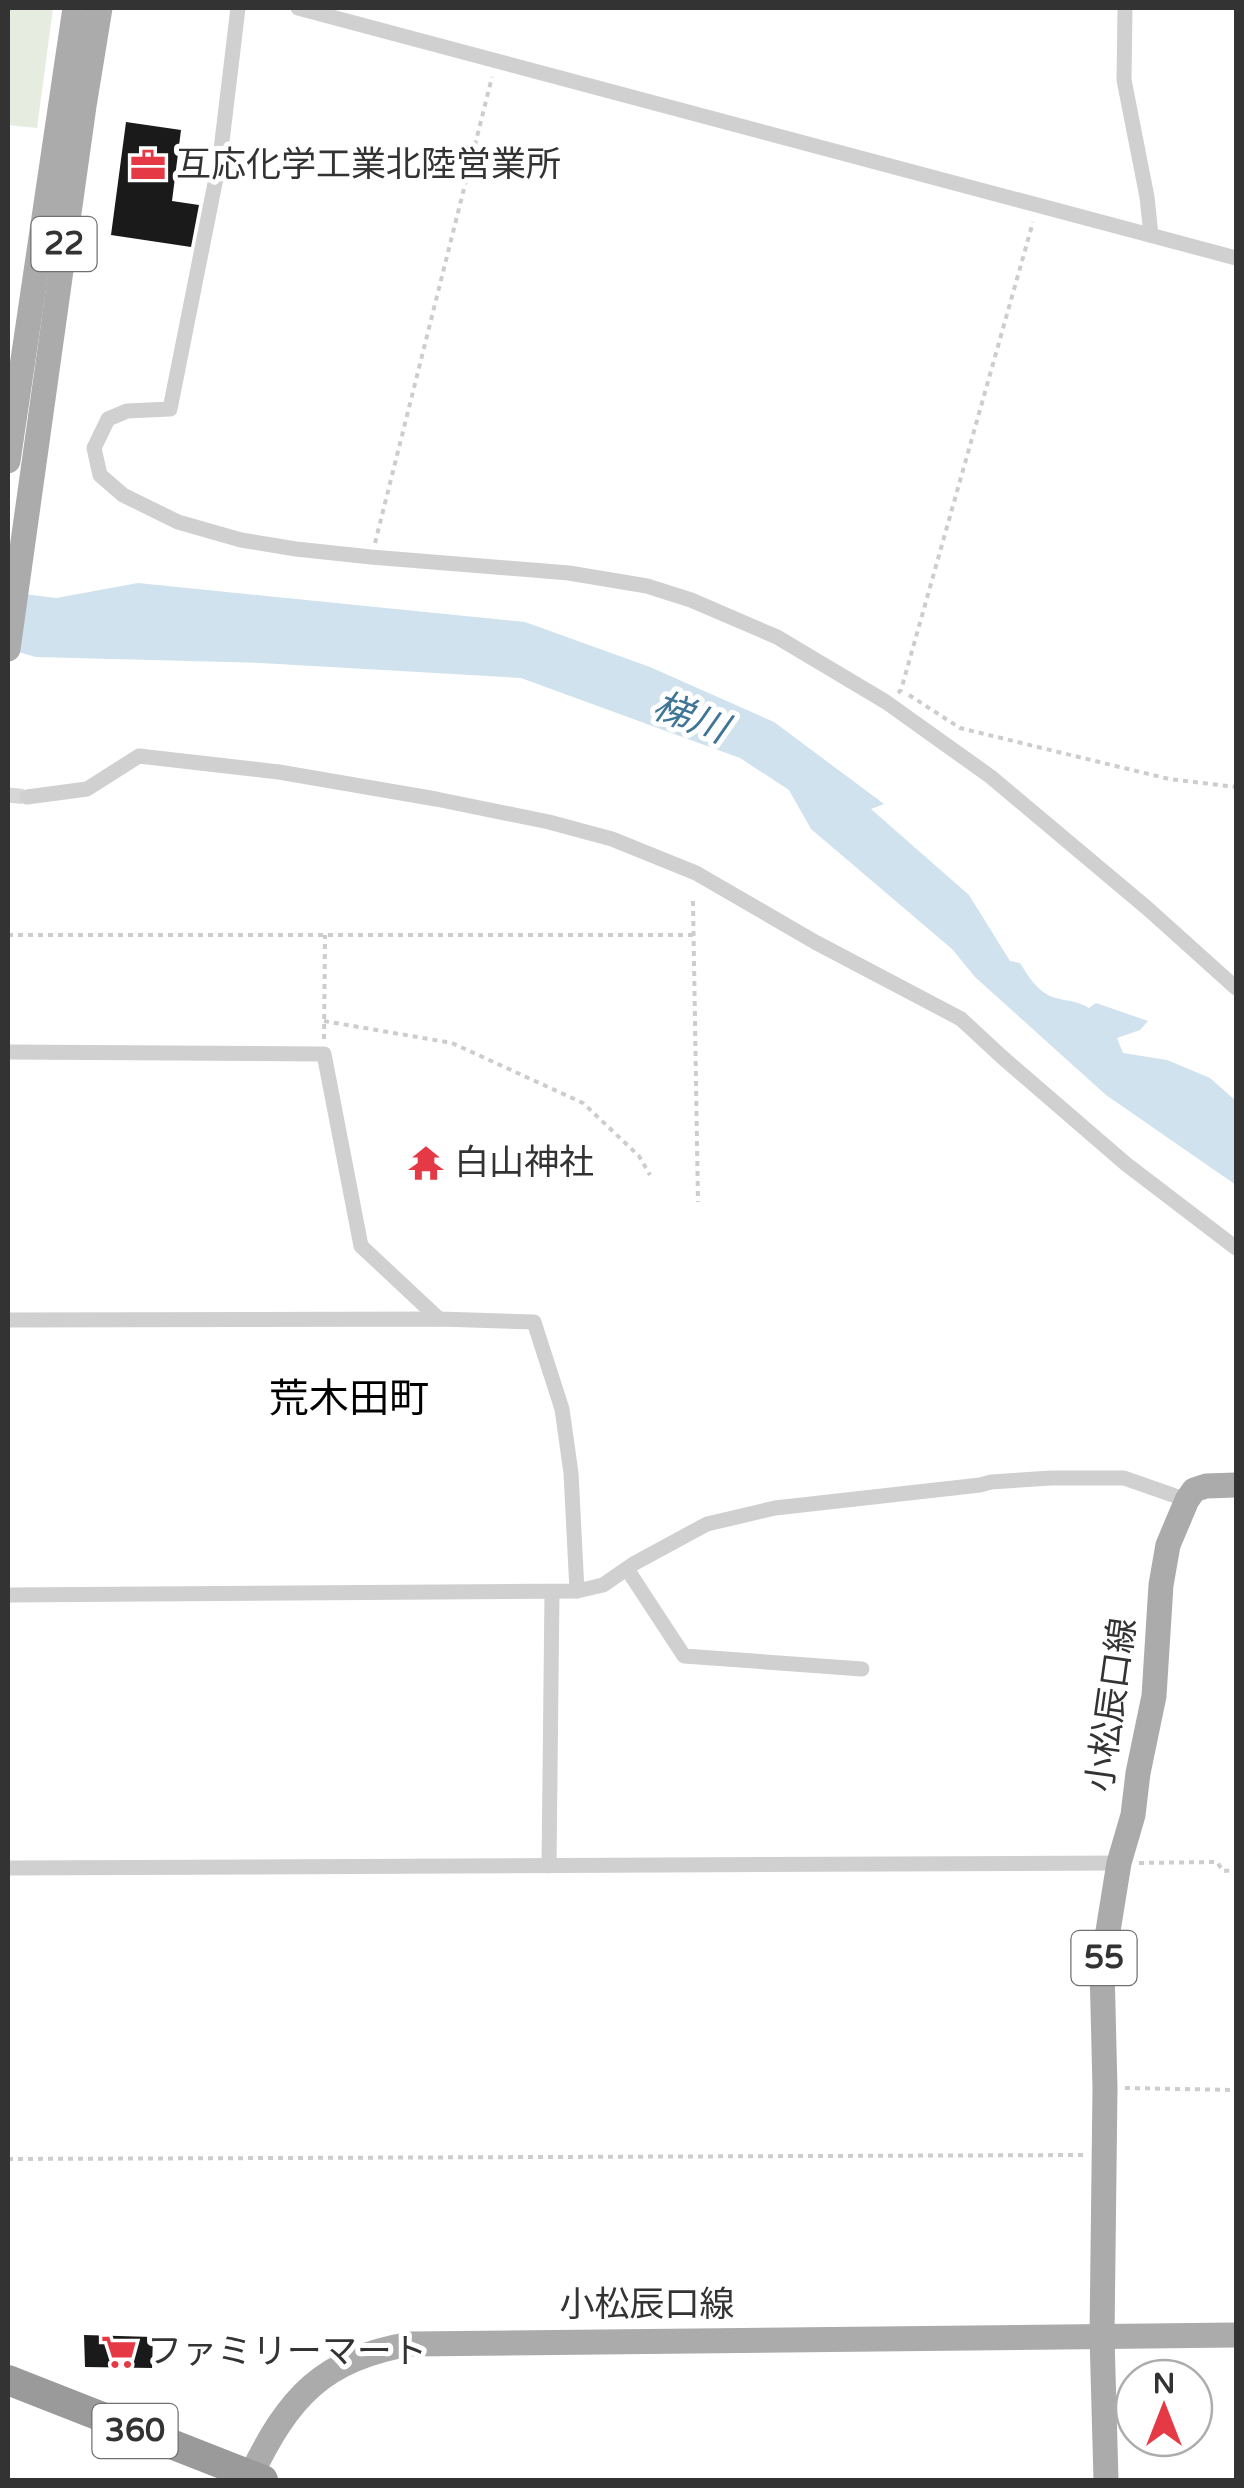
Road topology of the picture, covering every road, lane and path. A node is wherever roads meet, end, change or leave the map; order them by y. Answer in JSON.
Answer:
{"nodes":[{"id":1,"x":74,"y":8,"type":"edge"},
{"id":2,"x":100,"y":8,"type":"edge"},
{"id":3,"x":238,"y":8,"type":"edge"},
{"id":4,"x":298,"y":8,"type":"edge"},
{"id":5,"x":1125,"y":8,"type":"edge"},
{"id":6,"x":497,"y":60,"type":"junction"},
{"id":7,"x":1038,"y":204,"type":"junction"},
{"id":8,"x":1152,"y":235,"type":"junction"},
{"id":9,"x":1236,"y":258,"type":"edge"},
{"id":10,"x":8,"y":461,"type":"edge"},
{"id":11,"x":371,"y":558,"type":"junction"},
{"id":12,"x":8,"y":648,"type":"edge"},
{"id":13,"x":1236,"y":786,"type":"edge"},
{"id":14,"x":27,"y":797,"type":"tunnel mouth"},
{"id":15,"x":693,"y":901,"type":"dead end"},
{"id":16,"x":694,"y":935,"type":"junction"},
{"id":17,"x":8,"y":936,"type":"edge"},
{"id":18,"x":326,"y":936,"type":"junction"},
{"id":19,"x":1236,"y":988,"type":"edge"},
{"id":20,"x":324,"y":1021,"type":"junction"},
{"id":21,"x":8,"y":1052,"type":"edge"},
{"id":22,"x":324,"y":1054,"type":"junction"},
{"id":23,"x":650,"y":1175,"type":"dead end"},
{"id":24,"x":698,"y":1202,"type":"dead end"},
{"id":25,"x":1236,"y":1248,"type":"edge"},
{"id":26,"x":439,"y":1319,"type":"junction"},
{"id":27,"x":8,"y":1320,"type":"edge"},
{"id":28,"x":1236,"y":1484,"type":"edge"},
{"id":29,"x":1186,"y":1500,"type":"junction"},
{"id":30,"x":627,"y":1568,"type":"junction"},
{"id":31,"x":577,"y":1591,"type":"junction"},
{"id":32,"x":552,"y":1592,"type":"junction"},
{"id":33,"x":8,"y":1594,"type":"edge"},
{"id":34,"x":862,"y":1669,"type":"dead end"},
{"id":35,"x":1119,"y":1863,"type":"junction"},
{"id":36,"x":549,"y":1866,"type":"junction"},
{"id":37,"x":8,"y":1868,"type":"edge"},
{"id":38,"x":1236,"y":1870,"type":"edge"},
{"id":39,"x":1105,"y":2088,"type":"junction"},
{"id":40,"x":1236,"y":2090,"type":"edge"},
{"id":41,"x":1104,"y":2155,"type":"junction"},
{"id":42,"x":8,"y":2159,"type":"edge"},
{"id":43,"x":1102,"y":2336,"type":"junction"},
{"id":44,"x":1236,"y":2336,"type":"edge"},
{"id":45,"x":8,"y":2380,"type":"edge"},
{"id":46,"x":255,"y":2479,"type":"edge"},
{"id":47,"x":1106,"y":2480,"type":"edge"}],
"edges":[{"from":1,"to":10,"type":"main road","number":"22"},
{"from":2,"to":12,"type":"main road","number":"22"},
{"from":3,"to":11,"type":"street"},
{"from":4,"to":6,"type":"street"},
{"from":5,"to":8,"type":"street"},
{"from":6,"to":7,"type":"street"},
{"from":6,"to":11,"type":"path"},
{"from":7,"to":8,"type":"street"},
{"from":7,"to":13,"type":"path"},
{"from":8,"to":9,"type":"street"},
{"from":11,"to":19,"type":"street"},
{"from":14,"to":25,"type":"street"},
{"from":15,"to":16,"type":"path"},
{"from":16,"to":18,"type":"path"},
{"from":16,"to":24,"type":"path"},
{"from":17,"to":18,"type":"path"},
{"from":18,"to":20,"type":"path"},
{"from":20,"to":22,"type":"path"},
{"from":20,"to":23,"type":"path"},
{"from":21,"to":22,"type":"street"},
{"from":22,"to":26,"type":"street"},
{"from":26,"to":27,"type":"street"},
{"from":26,"to":31,"type":"street"},
{"from":28,"to":29,"type":"main road"},
{"from":29,"to":30,"type":"street"},
{"from":29,"to":35,"type":"main road","name":"小松辰口線","number":"55"},
{"from":30,"to":31,"type":"street"},
{"from":30,"to":34,"type":"street"},
{"from":31,"to":32,"type":"street"},
{"from":32,"to":33,"type":"street"},
{"from":32,"to":36,"type":"street"},
{"from":35,"to":36,"type":"street"},
{"from":35,"to":38,"type":"path"},
{"from":35,"to":39,"type":"main road","name":"小松辰口線","number":"55"},
{"from":36,"to":37,"type":"street"},
{"from":39,"to":40,"type":"path"},
{"from":39,"to":41,"type":"main road","name":"小松辰口線","number":"55"},
{"from":41,"to":42,"type":"path"},
{"from":41,"to":43,"type":"main road","name":"小松辰口線","number":"55"},
{"from":43,"to":44,"type":"main road","name":"小松辰口線"},
{"from":43,"to":46,"type":"main road","name":"小松辰口線"},
{"from":43,"to":47,"type":"main road","name":"小松辰口線","number":"55"},
{"from":45,"to":46,"type":"highway","number":"360"}]}
